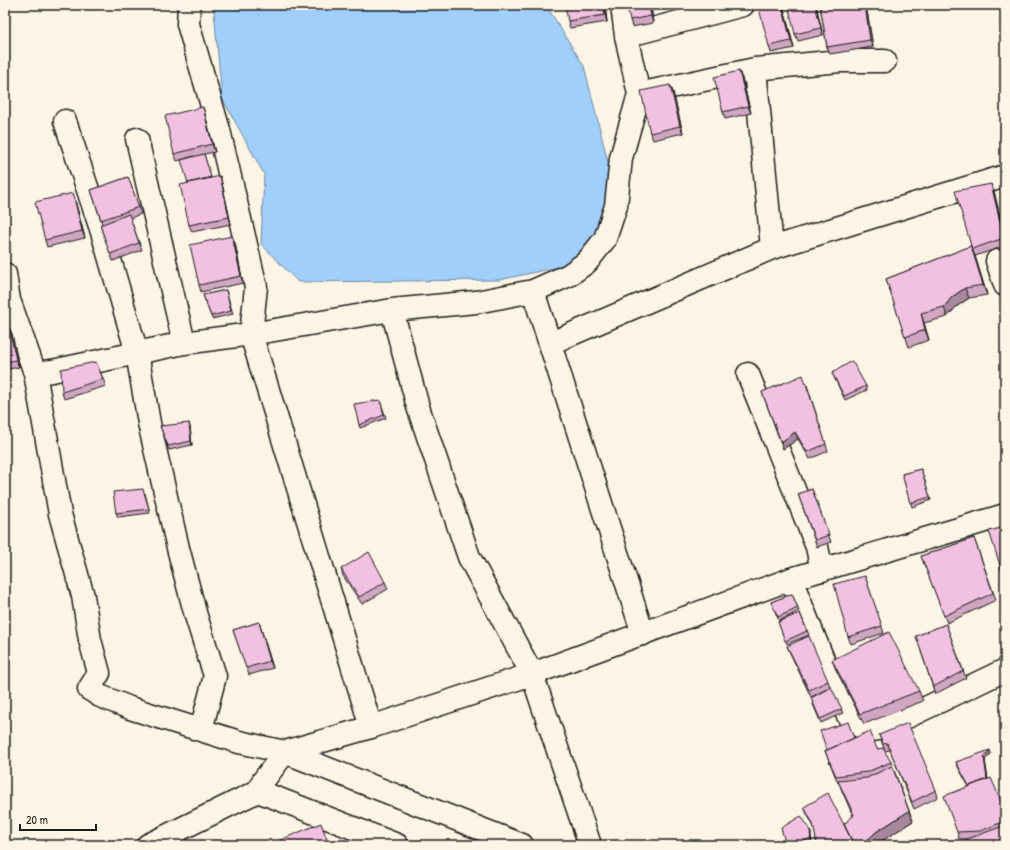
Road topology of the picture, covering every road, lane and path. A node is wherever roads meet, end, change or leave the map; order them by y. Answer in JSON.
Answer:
{"nodes":[{"id":1,"x":189,"y":5,"type":"edge"},
{"id":2,"x":622,"y":5,"type":"edge"},
{"id":3,"x":743,"y":5,"type":"edge"},
{"id":4,"x":626,"y":36,"type":"junction"},
{"id":5,"x":885,"y":61,"type":"dead end"},
{"id":6,"x":755,"y":69,"type":"junction"},
{"id":7,"x":639,"y":94,"type":"junction"},
{"id":8,"x":65,"y":122,"type":"dead end"},
{"id":9,"x":137,"y":139,"type":"dead end"},
{"id":10,"x":1005,"y":176,"type":"edge"},
{"id":11,"x":772,"y":248,"type":"junction"},
{"id":12,"x":997,"y":261,"type":"dead end"},
{"id":13,"x":5,"y":274,"type":"edge"},
{"id":14,"x":1005,"y":285,"type":"edge"},
{"id":15,"x":533,"y":291,"type":"junction"},
{"id":16,"x":392,"y":310,"type":"junction"},
{"id":17,"x":251,"y":334,"type":"junction"},
{"id":18,"x":184,"y":343,"type":"junction"},
{"id":19,"x":551,"y":343,"type":"junction"},
{"id":20,"x":136,"y":354,"type":"junction"},
{"id":21,"x":35,"y":373,"type":"junction"},
{"id":22,"x":748,"y":374,"type":"dead end"},
{"id":23,"x":1005,"y":515,"type":"edge"},
{"id":24,"x":822,"y":570,"type":"junction"},
{"id":25,"x":791,"y":579,"type":"junction"},
{"id":26,"x":643,"y":634,"type":"junction"},
{"id":27,"x":1005,"y":670,"type":"edge"},
{"id":28,"x":532,"y":674,"type":"junction"},
{"id":29,"x":371,"y":727,"type":"junction"},
{"id":30,"x":201,"y":730,"type":"junction"},
{"id":31,"x":281,"y":756,"type":"junction"},
{"id":32,"x":261,"y":786,"type":"junction"},
{"id":33,"x":148,"y":845,"type":"edge"},
{"id":34,"x":397,"y":845,"type":"edge"},
{"id":35,"x":522,"y":845,"type":"edge"},
{"id":36,"x":590,"y":845,"type":"edge"}],
"edges":[{"from":1,"to":17,"type":"street"},
{"from":2,"to":4,"type":"street"},
{"from":3,"to":4,"type":"street"},
{"from":4,"to":7,"type":"street"},
{"from":5,"to":6,"type":"street"},
{"from":6,"to":7,"type":"street"},
{"from":6,"to":11,"type":"street"},
{"from":7,"to":15,"type":"street"},
{"from":8,"to":20,"type":"street"},
{"from":9,"to":18,"type":"street"},
{"from":10,"to":11,"type":"street"},
{"from":11,"to":19,"type":"street"},
{"from":12,"to":14,"type":"street"},
{"from":13,"to":21,"type":"street"},
{"from":15,"to":16,"type":"street"},
{"from":15,"to":19,"type":"street"},
{"from":16,"to":17,"type":"street"},
{"from":16,"to":28,"type":"street"},
{"from":17,"to":18,"type":"street"},
{"from":17,"to":29,"type":"street"},
{"from":18,"to":20,"type":"street"},
{"from":19,"to":26,"type":"street"},
{"from":20,"to":21,"type":"street"},
{"from":20,"to":30,"type":"street"},
{"from":21,"to":30,"type":"street"},
{"from":22,"to":24,"type":"street"},
{"from":23,"to":24,"type":"street"},
{"from":24,"to":25,"type":"street"},
{"from":25,"to":26,"type":"street"},
{"from":25,"to":27,"type":"street"},
{"from":26,"to":28,"type":"street"},
{"from":28,"to":29,"type":"street"},
{"from":28,"to":36,"type":"street"},
{"from":29,"to":31,"type":"street"},
{"from":30,"to":31,"type":"street"},
{"from":31,"to":32,"type":"street"},
{"from":31,"to":35,"type":"street"},
{"from":32,"to":33,"type":"street"},
{"from":32,"to":34,"type":"street"}]}
